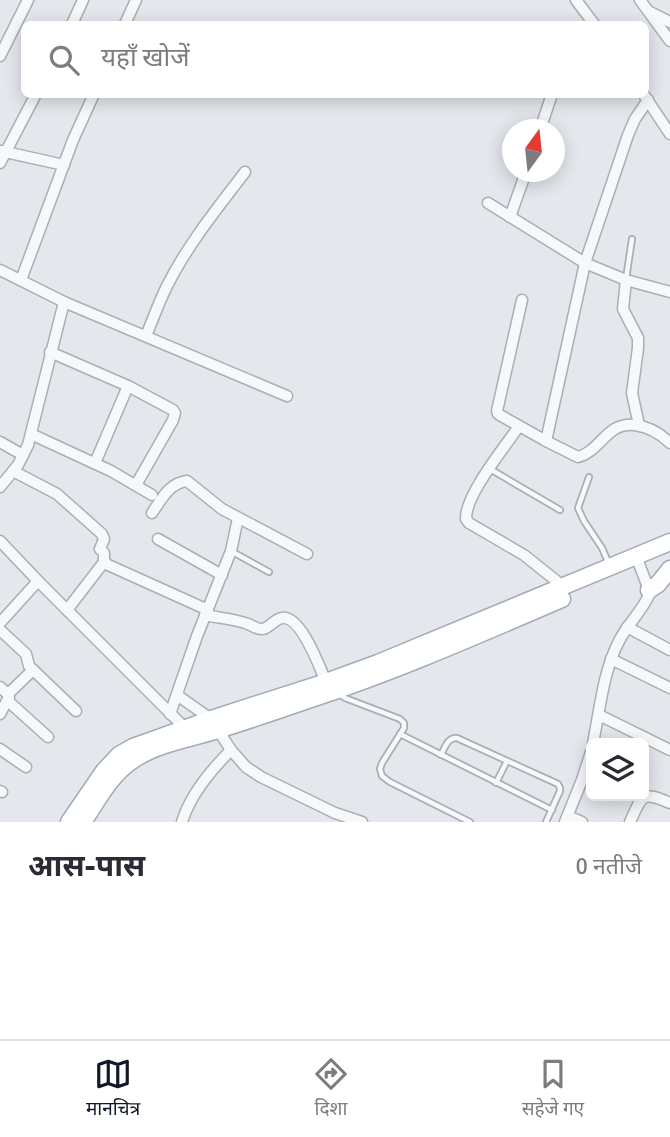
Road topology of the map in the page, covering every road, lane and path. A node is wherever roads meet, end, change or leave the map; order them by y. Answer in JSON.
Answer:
{"nodes":[{"id":1,"x":29,"y":0,"type":"edge"},
{"id":2,"x":83,"y":0,"type":"edge"},
{"id":3,"x":136,"y":0,"type":"edge"},
{"id":4,"x":576,"y":0,"type":"edge"},
{"id":5,"x":640,"y":0,"type":"edge"},
{"id":6,"x":650,"y":12,"type":"junction"},
{"id":7,"x":586,"y":14,"type":"junction"},
{"id":8,"x":73,"y":21,"type":"edge"},
{"id":9,"x":126,"y":21,"type":"edge"},
{"id":10,"x":583,"y":21,"type":"edge"},
{"id":11,"x":592,"y":21,"type":"edge"},
{"id":12,"x":670,"y":22,"type":"edge"},
{"id":13,"x":670,"y":41,"type":"edge"},
{"id":14,"x":0,"y":56,"type":"edge"},
{"id":15,"x":34,"y":98,"type":"edge"},
{"id":16,"x":91,"y":98,"type":"edge"},
{"id":17,"x":551,"y":98,"type":"edge"},
{"id":18,"x":645,"y":98,"type":"edge"},
{"id":19,"x":647,"y":98,"type":"edge"},
{"id":20,"x":544,"y":119,"type":"edge"},
{"id":21,"x":670,"y":134,"type":"edge"},
{"id":22,"x":3,"y":151,"type":"edge"},
{"id":23,"x":0,"y":163,"type":"edge"},
{"id":24,"x":64,"y":165,"type":"junction"},
{"id":25,"x":245,"y":172,"type":"dead end"},
{"id":26,"x":522,"y":182,"type":"edge"},
{"id":27,"x":488,"y":204,"type":"dead end"},
{"id":28,"x":510,"y":217,"type":"junction"},
{"id":29,"x":632,"y":239,"type":"dead end"},
{"id":30,"x":585,"y":263,"type":"junction"},
{"id":31,"x":0,"y":270,"type":"edge"},
{"id":32,"x":20,"y":279,"type":"junction"},
{"id":33,"x":626,"y":280,"type":"junction"},
{"id":34,"x":670,"y":292,"type":"edge"},
{"id":35,"x":522,"y":300,"type":"dead end"},
{"id":36,"x":64,"y":302,"type":"junction"},
{"id":37,"x":146,"y":336,"type":"junction"},
{"id":38,"x":50,"y":352,"type":"junction"},
{"id":39,"x":128,"y":386,"type":"junction"},
{"id":40,"x":287,"y":396,"type":"dead end"},
{"id":41,"x":639,"y":425,"type":"junction"},
{"id":42,"x":519,"y":426,"type":"junction"},
{"id":43,"x":31,"y":434,"type":"junction"},
{"id":44,"x":545,"y":441,"type":"junction"},
{"id":45,"x":0,"y":442,"type":"edge"},
{"id":46,"x":670,"y":443,"type":"edge"},
{"id":47,"x":23,"y":455,"type":"junction"},
{"id":48,"x":95,"y":463,"type":"junction"},
{"id":49,"x":489,"y":469,"type":"junction"},
{"id":50,"x":13,"y":471,"type":"junction"},
{"id":51,"x":589,"y":477,"type":"dead end"},
{"id":52,"x":136,"y":485,"type":"junction"},
{"id":53,"x":0,"y":487,"type":"edge"},
{"id":54,"x":152,"y":495,"type":"dead end"},
{"id":55,"x":561,"y":510,"type":"dead end"},
{"id":56,"x":152,"y":513,"type":"dead end"},
{"id":57,"x":238,"y":518,"type":"junction"},
{"id":58,"x":158,"y":539,"type":"dead end"},
{"id":59,"x":0,"y":541,"type":"edge"},
{"id":60,"x":670,"y":542,"type":"edge"},
{"id":61,"x":230,"y":551,"type":"junction"},
{"id":62,"x":670,"y":552,"type":"edge"},
{"id":63,"x":307,"y":554,"type":"dead end"},
{"id":64,"x":638,"y":561,"type":"junction"},
{"id":65,"x":104,"y":562,"type":"junction"},
{"id":66,"x":611,"y":567,"type":"junction"},
{"id":67,"x":670,"y":569,"type":"edge"},
{"id":68,"x":269,"y":572,"type":"dead end"},
{"id":69,"x":222,"y":575,"type":"junction"},
{"id":70,"x":38,"y":581,"type":"junction"},
{"id":71,"x":564,"y":587,"type":"junction"},
{"id":72,"x":649,"y":590,"type":"junction"},
{"id":73,"x":66,"y":610,"type":"junction"},
{"id":74,"x":206,"y":612,"type":"junction"},
{"id":75,"x":2,"y":615,"type":"edge"},
{"id":76,"x":627,"y":627,"type":"junction"},
{"id":77,"x":0,"y":629,"type":"edge"},
{"id":78,"x":670,"y":650,"type":"edge"},
{"id":79,"x":611,"y":659,"type":"junction"},
{"id":80,"x":33,"y":670,"type":"junction"},
{"id":81,"x":331,"y":687,"type":"junction"},
{"id":82,"x":670,"y":688,"type":"edge"},
{"id":83,"x":5,"y":694,"type":"edge"},
{"id":84,"x":177,"y":695,"type":"junction"},
{"id":85,"x":76,"y":711,"type":"dead end"},
{"id":86,"x":0,"y":714,"type":"edge"},
{"id":87,"x":170,"y":714,"type":"junction"},
{"id":88,"x":599,"y":715,"type":"junction"},
{"id":89,"x":215,"y":724,"type":"junction"},
{"id":90,"x":189,"y":732,"type":"junction"},
{"id":91,"x":400,"y":734,"type":"junction"},
{"id":92,"x":48,"y":737,"type":"dead end"},
{"id":93,"x":594,"y":738,"type":"edge"},
{"id":94,"x":0,"y":749,"type":"edge"},
{"id":95,"x":231,"y":750,"type":"junction"},
{"id":96,"x":670,"y":750,"type":"edge"},
{"id":97,"x":441,"y":755,"type":"junction"},
{"id":98,"x":508,"y":761,"type":"junction"},
{"id":99,"x":586,"y":765,"type":"edge"},
{"id":100,"x":26,"y":767,"type":"dead end"},
{"id":101,"x":496,"y":783,"type":"junction"},
{"id":102,"x":670,"y":803,"type":"edge"},
{"id":103,"x":552,"y":810,"type":"junction"},
{"id":104,"x":334,"y":818,"type":"edge"},
{"id":105,"x":566,"y":819,"type":"edge"},
{"id":106,"x":69,"y":822,"type":"edge"},
{"id":107,"x":83,"y":822,"type":"edge"},
{"id":108,"x":182,"y":822,"type":"edge"},
{"id":109,"x":362,"y":822,"type":"edge"},
{"id":110,"x":470,"y":822,"type":"edge"},
{"id":111,"x":546,"y":822,"type":"edge"},
{"id":112,"x":582,"y":822,"type":"edge"},
{"id":113,"x":629,"y":822,"type":"edge"}],
"edges":[{"from":1,"to":14,"type":"street"},
{"from":2,"to":8,"type":"street"},
{"from":3,"to":9,"type":"street"},
{"from":4,"to":7,"type":"street"},
{"from":5,"to":6,"type":"street"},
{"from":6,"to":12,"type":"street"},
{"from":6,"to":13,"type":"street"},
{"from":7,"to":10,"type":"street"},
{"from":7,"to":11,"type":"street"},
{"from":15,"to":22,"type":"street"},
{"from":16,"to":24,"type":"street"},
{"from":17,"to":20,"type":"street"},
{"from":18,"to":30,"type":"street"},
{"from":19,"to":21,"type":"street"},
{"from":22,"to":23,"type":"street"},
{"from":22,"to":24,"type":"street"},
{"from":24,"to":32,"type":"street"},
{"from":25,"to":37,"type":"street"},
{"from":26,"to":28,"type":"street"},
{"from":27,"to":28,"type":"street"},
{"from":28,"to":30,"type":"street"},
{"from":29,"to":33,"type":"lane"},
{"from":30,"to":33,"type":"street"},
{"from":30,"to":44,"type":"street"},
{"from":31,"to":32,"type":"street"},
{"from":32,"to":36,"type":"street"},
{"from":33,"to":34,"type":"street"},
{"from":33,"to":41,"type":"street"},
{"from":35,"to":42,"type":"street"},
{"from":36,"to":37,"type":"street"},
{"from":36,"to":38,"type":"street"},
{"from":37,"to":40,"type":"street"},
{"from":38,"to":39,"type":"street"},
{"from":38,"to":43,"type":"street"},
{"from":39,"to":48,"type":"street"},
{"from":39,"to":52,"type":"street"},
{"from":41,"to":44,"type":"street"},
{"from":41,"to":46,"type":"street"},
{"from":42,"to":44,"type":"street"},
{"from":42,"to":49,"type":"street"},
{"from":43,"to":47,"type":"street"},
{"from":43,"to":48,"type":"street"},
{"from":45,"to":47,"type":"street"},
{"from":47,"to":50,"type":"street"},
{"from":48,"to":52,"type":"street"},
{"from":49,"to":55,"type":"lane"},
{"from":49,"to":71,"type":"street"},
{"from":50,"to":53,"type":"street"},
{"from":50,"to":65,"type":"street"},
{"from":51,"to":66,"type":"lane"},
{"from":52,"to":54,"type":"street"},
{"from":56,"to":57,"type":"street"},
{"from":57,"to":61,"type":"street"},
{"from":57,"to":63,"type":"street"},
{"from":58,"to":69,"type":"street"},
{"from":59,"to":70,"type":"street"},
{"from":60,"to":64,"type":"main road"},
{"from":61,"to":68,"type":"lane"},
{"from":61,"to":69,"type":"street"},
{"from":62,"to":64,"type":"main road"},
{"from":64,"to":66,"type":"main road"},
{"from":64,"to":72,"type":"street"},
{"from":64,"to":81,"type":"main road"},
{"from":65,"to":73,"type":"street"},
{"from":65,"to":74,"type":"street"},
{"from":66,"to":71,"type":"main road"},
{"from":67,"to":72,"type":"main road"},
{"from":69,"to":74,"type":"street"},
{"from":70,"to":73,"type":"street"},
{"from":70,"to":75,"type":"street"},
{"from":71,"to":81,"type":"main road"},
{"from":72,"to":76,"type":"street"},
{"from":73,"to":87,"type":"street"},
{"from":74,"to":81,"type":"street"},
{"from":74,"to":84,"type":"street"},
{"from":76,"to":78,"type":"street"},
{"from":76,"to":79,"type":"street"},
{"from":77,"to":80,"type":"street"},
{"from":79,"to":82,"type":"street"},
{"from":79,"to":88,"type":"street"},
{"from":80,"to":83,"type":"street"},
{"from":80,"to":85,"type":"street"},
{"from":81,"to":89,"type":"main road"},
{"from":81,"to":91,"type":"lane"},
{"from":83,"to":86,"type":"street"},
{"from":83,"to":92,"type":"street"},
{"from":84,"to":87,"type":"street"},
{"from":84,"to":89,"type":"street"},
{"from":87,"to":90,"type":"street"},
{"from":88,"to":93,"type":"street"},
{"from":88,"to":96,"type":"street"},
{"from":89,"to":90,"type":"main road"},
{"from":89,"to":95,"type":"street"},
{"from":90,"to":106,"type":"main road"},
{"from":90,"to":107,"type":"main road"},
{"from":91,"to":97,"type":"lane"},
{"from":91,"to":110,"type":"lane"},
{"from":94,"to":100,"type":"street"},
{"from":95,"to":104,"type":"street"},
{"from":95,"to":108,"type":"street"},
{"from":97,"to":98,"type":"lane"},
{"from":97,"to":101,"type":"lane"},
{"from":98,"to":101,"type":"lane"},
{"from":98,"to":103,"type":"lane"},
{"from":99,"to":105,"type":"street"},
{"from":101,"to":103,"type":"lane"},
{"from":102,"to":113,"type":"street"},
{"from":103,"to":111,"type":"lane"},
{"from":104,"to":109,"type":"street"},
{"from":105,"to":112,"type":"street"}]}
